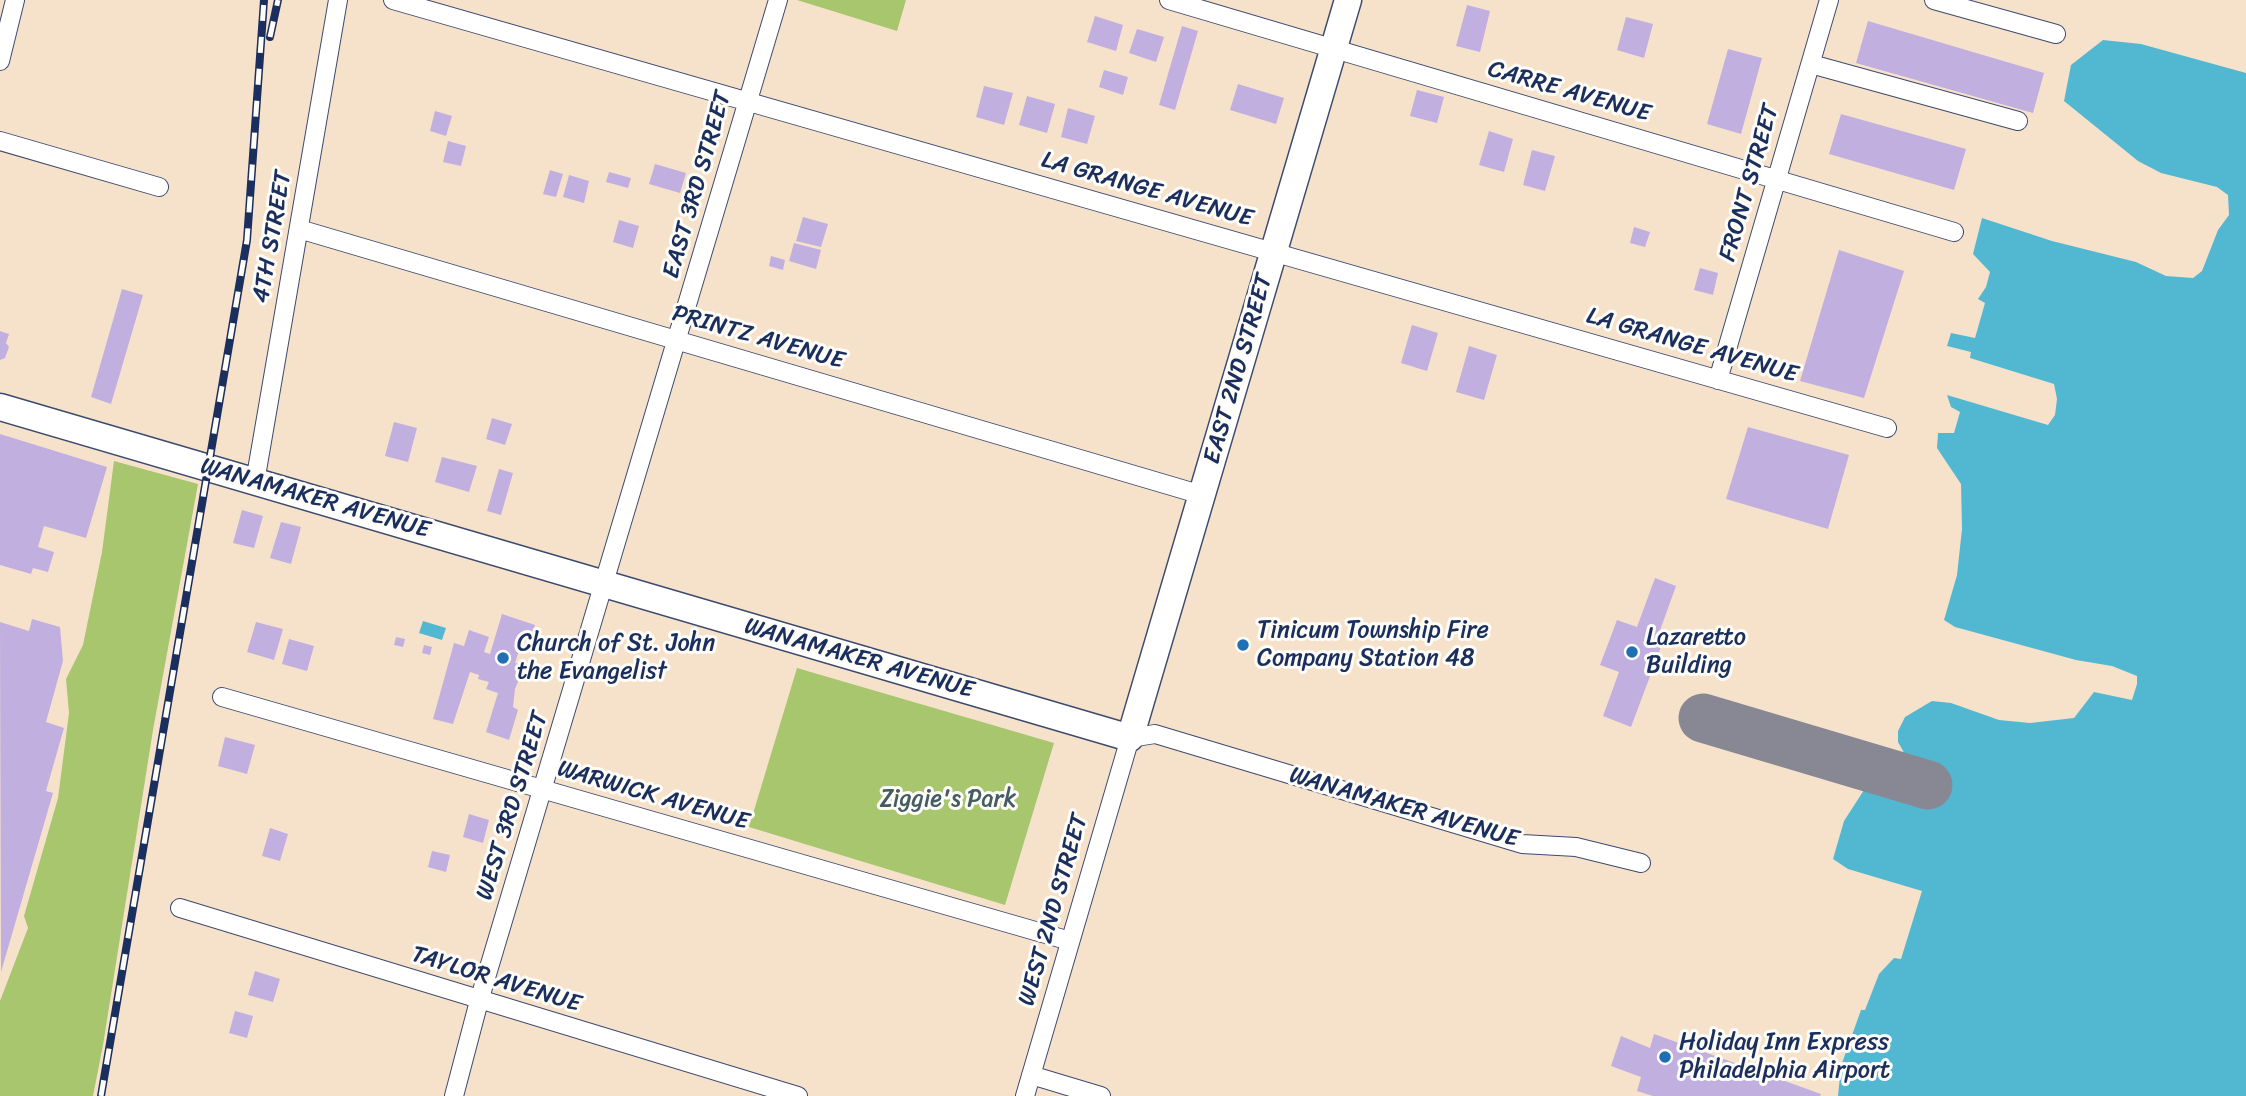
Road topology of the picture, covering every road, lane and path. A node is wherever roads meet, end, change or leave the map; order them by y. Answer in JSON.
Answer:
{"nodes":[{"id":1,"x":15,"y":0,"type":"edge"},
{"id":2,"x":338,"y":0,"type":"edge"},
{"id":3,"x":393,"y":0,"type":"edge"},
{"id":4,"x":778,"y":0,"type":"edge"},
{"id":5,"x":1169,"y":0,"type":"edge"},
{"id":6,"x":1348,"y":0,"type":"edge"},
{"id":7,"x":1829,"y":0,"type":"edge"},
{"id":8,"x":1934,"y":0,"type":"edge"},
{"id":9,"x":2056,"y":34,"type":"dead end"},
{"id":10,"x":1333,"y":48,"type":"junction"},
{"id":11,"x":0,"y":61,"type":"edge"},
{"id":12,"x":1811,"y":64,"type":"junction"},
{"id":13,"x":748,"y":102,"type":"junction"},
{"id":14,"x":2018,"y":121,"type":"dead end"},
{"id":15,"x":0,"y":141,"type":"edge"},
{"id":16,"x":1777,"y":180,"type":"junction"},
{"id":17,"x":159,"y":187,"type":"dead end"},
{"id":18,"x":299,"y":229,"type":"junction"},
{"id":19,"x":1954,"y":232,"type":"dead end"},
{"id":20,"x":1273,"y":252,"type":"junction"},
{"id":21,"x":678,"y":340,"type":"junction"},
{"id":22,"x":1718,"y":380,"type":"junction"},
{"id":23,"x":0,"y":407,"type":"edge"},
{"id":24,"x":1887,"y":428,"type":"dead end"},
{"id":25,"x":255,"y":482,"type":"junction"},
{"id":26,"x":1202,"y":495,"type":"junction"},
{"id":27,"x":606,"y":585,"type":"junction"},
{"id":28,"x":222,"y":697,"type":"dead end"},
{"id":29,"x":1130,"y":738,"type":"junction"},
{"id":30,"x":544,"y":790,"type":"junction"},
{"id":31,"x":1641,"y":863,"type":"dead end"},
{"id":32,"x":180,"y":908,"type":"dead end"},
{"id":33,"x":1070,"y":941,"type":"junction"},
{"id":34,"x":479,"y":1001,"type":"junction"},
{"id":35,"x":1031,"y":1075,"type":"junction"},
{"id":36,"x":454,"y":1096,"type":"edge"},
{"id":37,"x":798,"y":1096,"type":"edge"},
{"id":38,"x":1025,"y":1096,"type":"edge"},
{"id":39,"x":1101,"y":1096,"type":"edge"}],
"edges":[{"from":1,"to":11,"type":"street"},
{"from":2,"to":18,"type":"street","name":"4TH STREET"},
{"from":3,"to":13,"type":"street","name":"LA GRANGE AVENUE"},
{"from":4,"to":13,"type":"street","name":"EAST 3RD STREET"},
{"from":5,"to":10,"type":"street","name":"CARRE AVENUE"},
{"from":6,"to":10,"type":"street","name":"EAST 2ND STREET"},
{"from":7,"to":12,"type":"street","name":"FRONT STREET"},
{"from":8,"to":9,"type":"street"},
{"from":10,"to":16,"type":"street","name":"CARRE AVENUE"},
{"from":10,"to":20,"type":"street","name":"EAST 2ND STREET"},
{"from":12,"to":14,"type":"street"},
{"from":12,"to":16,"type":"street","name":"FRONT STREET"},
{"from":13,"to":20,"type":"street","name":"LA GRANGE AVENUE"},
{"from":13,"to":21,"type":"street","name":"EAST 3RD STREET"},
{"from":15,"to":17,"type":"street"},
{"from":16,"to":19,"type":"street","name":"CARRE AVENUE"},
{"from":16,"to":22,"type":"street","name":"FRONT STREET"},
{"from":18,"to":21,"type":"street","name":"PRINTZ AVENUE"},
{"from":18,"to":25,"type":"street","name":"4TH STREET"},
{"from":20,"to":22,"type":"street","name":"LA GRANGE AVENUE"},
{"from":20,"to":26,"type":"street","name":"EAST 2ND STREET"},
{"from":21,"to":26,"type":"street","name":"PRINTZ AVENUE"},
{"from":21,"to":27,"type":"street","name":"EAST 3RD STREET"},
{"from":22,"to":24,"type":"street","name":"LA GRANGE AVENUE"},
{"from":23,"to":25,"type":"street","name":"WANAMAKER AVENUE"},
{"from":25,"to":27,"type":"street","name":"WANAMAKER AVENUE"},
{"from":26,"to":29,"type":"street","name":"EAST 2ND STREET"},
{"from":27,"to":29,"type":"street","name":"WANAMAKER AVENUE"},
{"from":27,"to":30,"type":"street","name":"WEST 3RD STREET"},
{"from":28,"to":30,"type":"street","name":"WARWICK AVENUE"},
{"from":29,"to":31,"type":"street","name":"WANAMAKER AVENUE"},
{"from":29,"to":33,"type":"street","name":"WEST 2ND STREET"},
{"from":30,"to":33,"type":"street","name":"WARWICK AVENUE"},
{"from":30,"to":34,"type":"street","name":"WEST 3RD STREET"},
{"from":32,"to":34,"type":"street","name":"TAYLOR AVENUE"},
{"from":33,"to":35,"type":"street","name":"WEST 2ND STREET"},
{"from":34,"to":36,"type":"street","name":"WEST 3RD STREET"},
{"from":34,"to":37,"type":"street","name":"TAYLOR AVENUE"},
{"from":35,"to":38,"type":"street","name":"WEST 2ND STREET"},
{"from":35,"to":39,"type":"street"}]}
